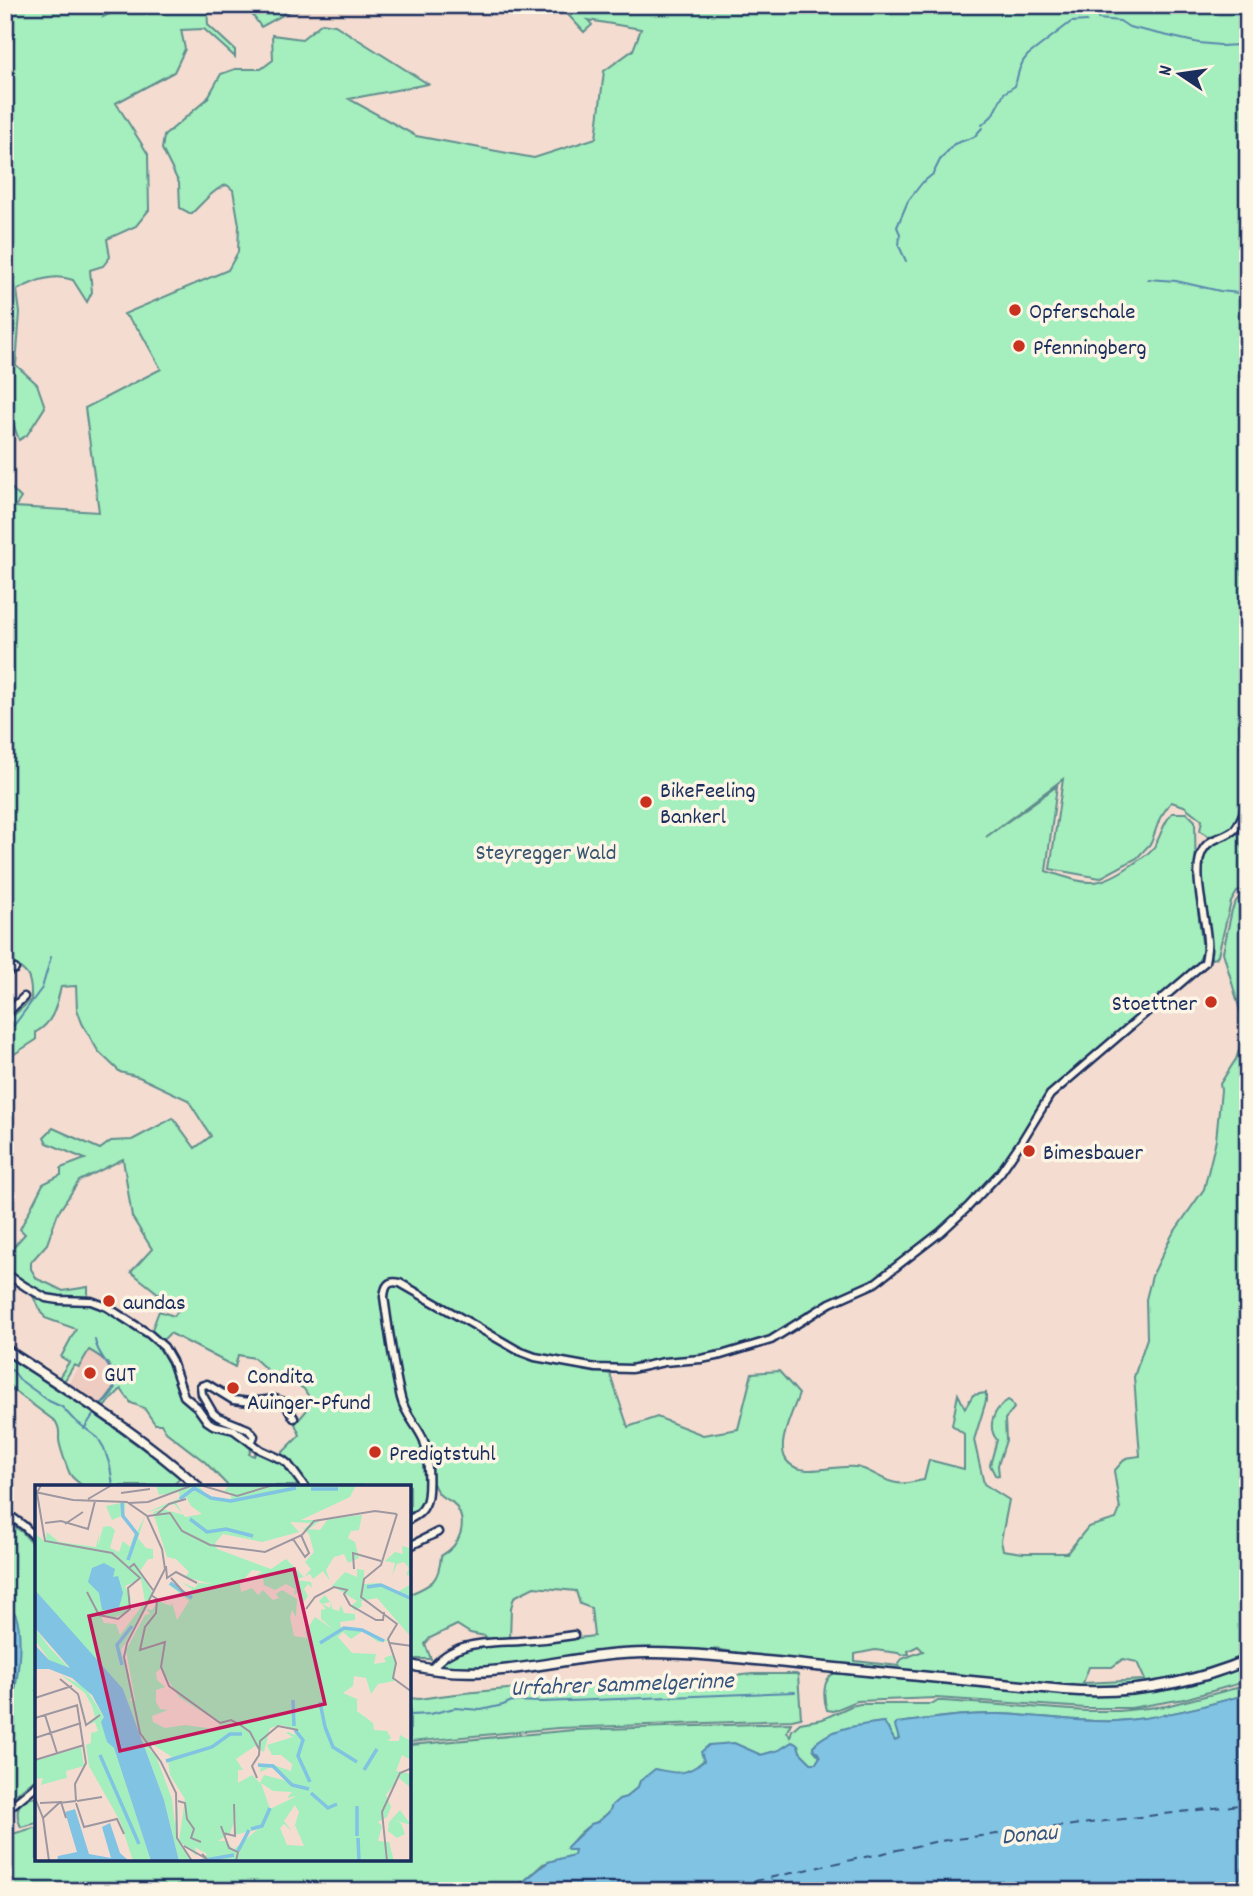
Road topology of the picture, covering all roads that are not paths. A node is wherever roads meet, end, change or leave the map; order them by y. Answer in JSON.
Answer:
{"nodes":[{"id":1,"x":1248,"y":801,"type":"edge"},
{"id":2,"x":15,"y":969,"type":"dead end"},
{"id":3,"x":5,"y":972,"type":"edge"},
{"id":4,"x":24,"y":997,"type":"dead end"},
{"id":5,"x":5,"y":1015,"type":"edge"},
{"id":6,"x":5,"y":1273,"type":"edge"},
{"id":7,"x":5,"y":1349,"type":"edge"},
{"id":8,"x":294,"y":1418,"type":"dead end"},
{"id":9,"x":251,"y":1443,"type":"junction"},
{"id":10,"x":197,"y":1485,"type":"edge"},
{"id":11,"x":303,"y":1485,"type":"edge"},
{"id":12,"x":5,"y":1512,"type":"edge"},
{"id":13,"x":411,"y":1518,"type":"edge"},
{"id":14,"x":438,"y":1532,"type":"dead end"},
{"id":15,"x":35,"y":1537,"type":"edge"},
{"id":16,"x":411,"y":1546,"type":"edge"},
{"id":17,"x":575,"y":1636,"type":"dead end"},
{"id":18,"x":1248,"y":1660,"type":"edge"},
{"id":19,"x":411,"y":1665,"type":"edge"},
{"id":20,"x":431,"y":1670,"type":"junction"},
{"id":21,"x":35,"y":1787,"type":"edge"},
{"id":22,"x":5,"y":1811,"type":"edge"}],
"edges":[{"from":1,"to":13,"type":"street"},
{"from":2,"to":3,"type":"street"},
{"from":4,"to":5,"type":"street"},
{"from":6,"to":9,"type":"street"},
{"from":7,"to":10,"type":"main road"},
{"from":8,"to":9,"type":"street"},
{"from":9,"to":11,"type":"street"},
{"from":12,"to":15,"type":"street"},
{"from":14,"to":16,"type":"street"},
{"from":17,"to":20,"type":"street"},
{"from":18,"to":20,"type":"main road"},
{"from":19,"to":20,"type":"main road"},
{"from":21,"to":22,"type":"street"}]}
